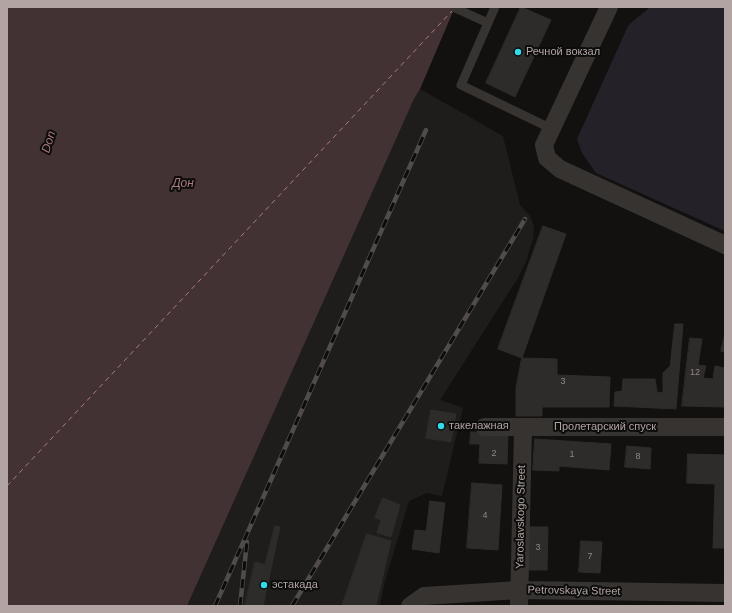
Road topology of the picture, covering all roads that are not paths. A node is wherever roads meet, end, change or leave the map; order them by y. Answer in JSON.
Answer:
{"nodes":[{"id":1,"x":495,"y":7,"type":"edge"},
{"id":2,"x":609,"y":7,"type":"edge"},
{"id":3,"x":455,"y":8,"type":"edge"},
{"id":4,"x":488,"y":23,"type":"junction"},
{"id":5,"x":552,"y":129,"type":"junction"},
{"id":6,"x":725,"y":245,"type":"edge"},
{"id":7,"x":484,"y":427,"type":"dead end"},
{"id":8,"x":725,"y":427,"type":"edge"},
{"id":9,"x":523,"y":428,"type":"junction"},
{"id":10,"x":725,"y":593,"type":"edge"},
{"id":11,"x":519,"y":598,"type":"edge"},
{"id":12,"x":417,"y":601,"type":"edge"}],
"edges":[{"from":1,"to":4,"type":"lane"},
{"from":2,"to":5,"type":"street"},
{"from":3,"to":4,"type":"lane"},
{"from":4,"to":5,"type":"lane"},
{"from":5,"to":6,"type":"street"},
{"from":7,"to":9,"type":"street","name":"Пролетарский спуск"},
{"from":8,"to":9,"type":"street","name":"Пролетарский спуск"},
{"from":9,"to":11,"type":"street","name":"Yaroslavskogo Street"},
{"from":10,"to":11,"type":"street","name":"Petrovskaya Street"},
{"from":11,"to":12,"type":"street","name":"Petrovskaya Street"}]}
